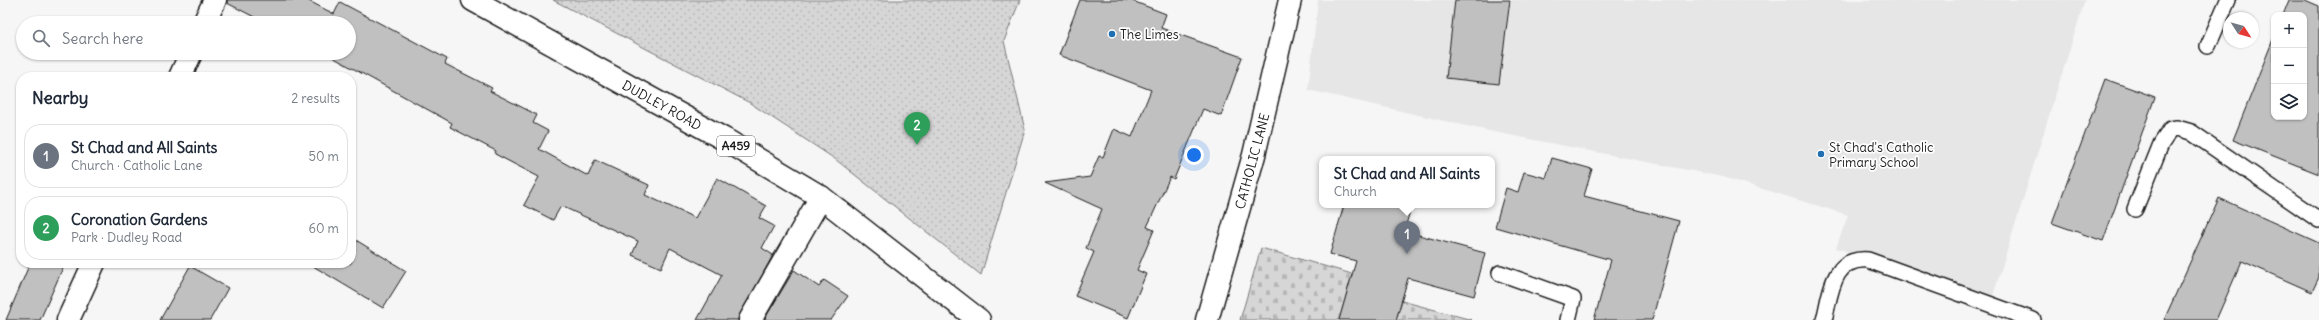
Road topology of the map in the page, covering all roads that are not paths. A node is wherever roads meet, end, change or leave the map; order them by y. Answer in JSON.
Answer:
{"nodes":[{"id":1,"x":215,"y":0,"type":"edge"},
{"id":2,"x":473,"y":0,"type":"edge"},
{"id":3,"x":1290,"y":0,"type":"edge"},
{"id":4,"x":2228,"y":0,"type":"edge"},
{"id":5,"x":207,"y":16,"type":"edge"},
{"id":6,"x":2208,"y":46,"type":"dead end"},
{"id":7,"x":188,"y":60,"type":"edge"},
{"id":8,"x":182,"y":72,"type":"edge"},
{"id":9,"x":821,"y":197,"type":"junction"},
{"id":10,"x":2135,"y":209,"type":"dead end"},
{"id":11,"x":2319,"y":220,"type":"edge"},
{"id":12,"x":92,"y":268,"type":"edge"},
{"id":13,"x":1500,"y":273,"type":"dead end"},
{"id":14,"x":68,"y":320,"type":"edge"},
{"id":15,"x":750,"y":320,"type":"edge"},
{"id":16,"x":980,"y":320,"type":"edge"},
{"id":17,"x":1207,"y":320,"type":"edge"},
{"id":18,"x":1568,"y":320,"type":"edge"},
{"id":19,"x":1824,"y":320,"type":"edge"},
{"id":20,"x":2033,"y":320,"type":"edge"}],
"edges":[{"from":1,"to":5,"type":"main road"},
{"from":2,"to":9,"type":"main road","name":"DUDLEY ROAD","number":"A459"},
{"from":3,"to":17,"type":"main road","name":"CATHOLIC LANE"},
{"from":4,"to":6,"type":"lane"},
{"from":7,"to":8,"type":"main road"},
{"from":9,"to":15,"type":"main road"},
{"from":9,"to":16,"type":"main road","name":"DUDLEY ROAD","number":"A459"},
{"from":10,"to":11,"type":"lane"},
{"from":12,"to":14,"type":"main road"},
{"from":13,"to":18,"type":"lane"},
{"from":19,"to":20,"type":"lane"}]}
